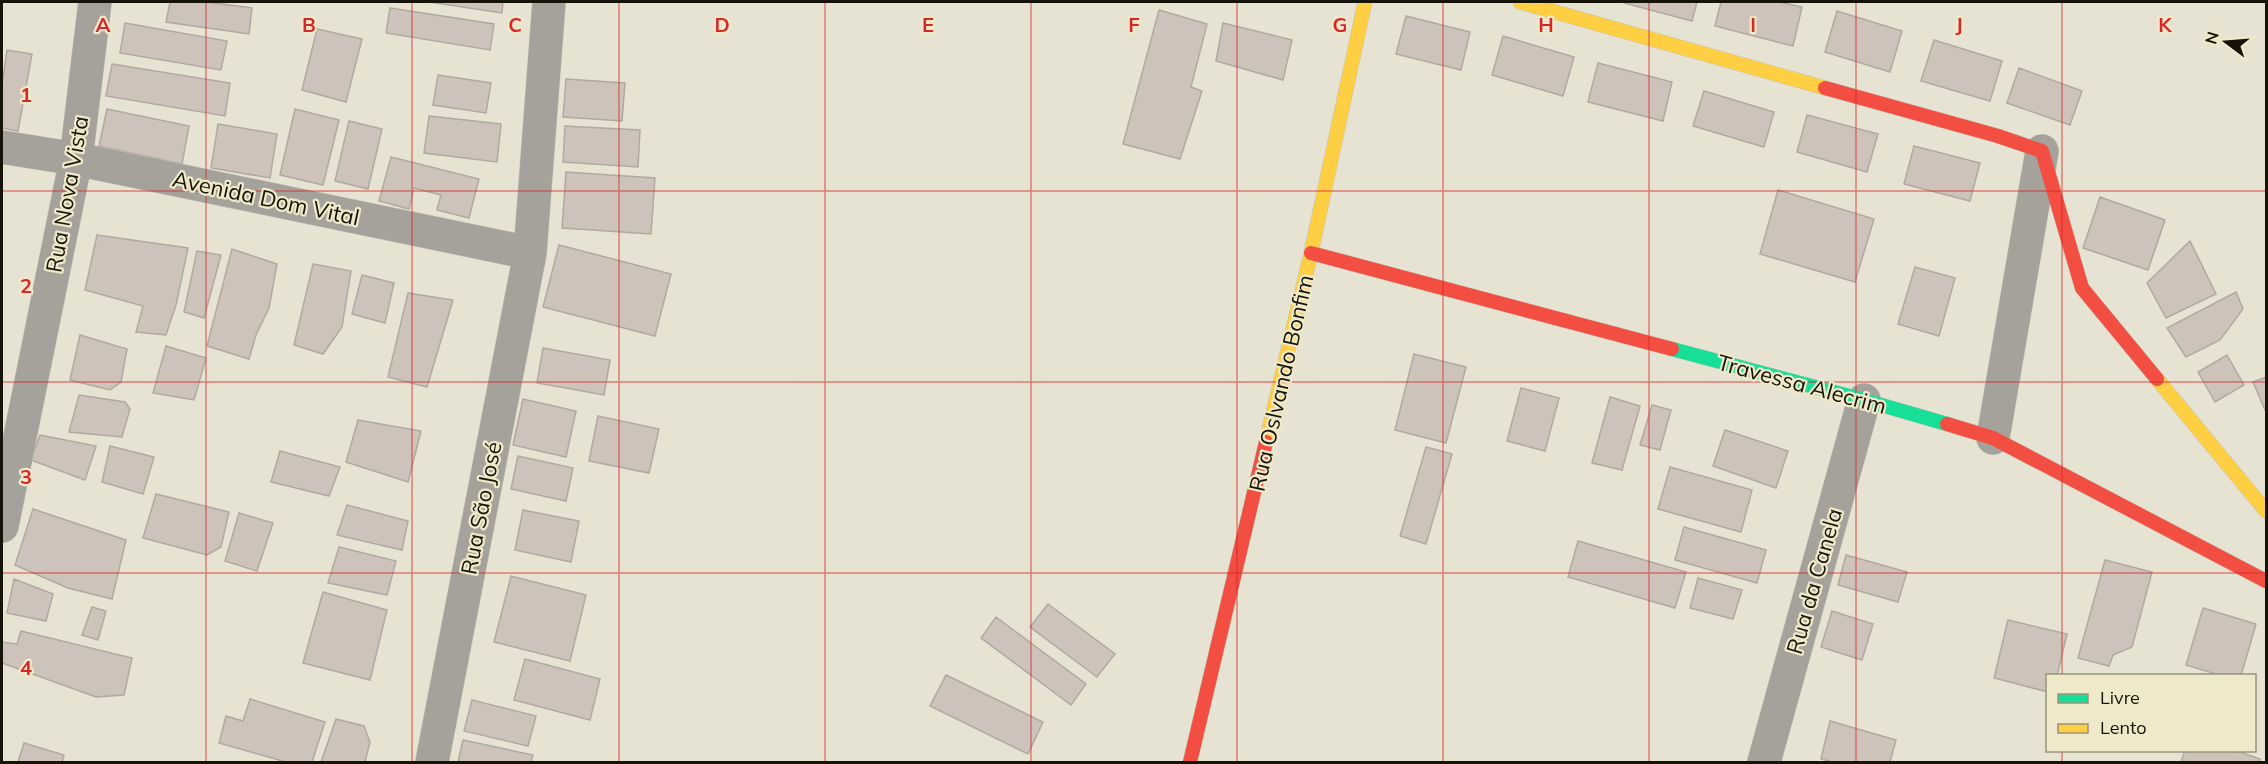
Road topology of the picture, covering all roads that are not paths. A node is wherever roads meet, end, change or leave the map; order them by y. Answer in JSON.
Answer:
{"nodes":[{"id":1,"x":94,"y":2,"type":"edge"},
{"id":2,"x":549,"y":2,"type":"edge"},
{"id":3,"x":1365,"y":2,"type":"edge"},
{"id":4,"x":1520,"y":2,"type":"edge"},
{"id":5,"x":2,"y":147,"type":"edge"},
{"id":6,"x":2042,"y":151,"type":"junction"},
{"id":7,"x":76,"y":159,"type":"junction"},
{"id":8,"x":1311,"y":253,"type":"junction"},
{"id":9,"x":530,"y":254,"type":"junction"},
{"id":10,"x":1864,"y":400,"type":"junction"},
{"id":11,"x":1994,"y":438,"type":"junction"},
{"id":12,"x":2266,"y":511,"type":"edge"},
{"id":13,"x":2,"y":526,"type":"edge"},
{"id":14,"x":2266,"y":581,"type":"edge"},
{"id":15,"x":432,"y":762,"type":"edge"},
{"id":16,"x":1190,"y":762,"type":"edge"},
{"id":17,"x":1764,"y":762,"type":"edge"}],
"edges":[{"from":1,"to":7,"type":"street","name":"Rua Nova Vista"},
{"from":2,"to":9,"type":"street","name":"Rua São José"},
{"from":3,"to":8,"type":"street","name":"Rua Oslvando Bonfim"},
{"from":4,"to":6,"type":"street"},
{"from":5,"to":7,"type":"street","name":"Avenida Dom Vital"},
{"from":6,"to":11,"type":"street"},
{"from":6,"to":12,"type":"street"},
{"from":7,"to":9,"type":"street","name":"Avenida Dom Vital"},
{"from":7,"to":13,"type":"street","name":"Rua Nova Vista"},
{"from":8,"to":10,"type":"street","name":"Travessa Alecrim"},
{"from":8,"to":16,"type":"street","name":"Rua Oslvando Bonfim"},
{"from":9,"to":15,"type":"street","name":"Rua São José"},
{"from":10,"to":11,"type":"street","name":"Travessa Alecrim"},
{"from":10,"to":17,"type":"street","name":"Rua da Canela"},
{"from":11,"to":14,"type":"street","name":"Travessa Alecrim"}]}
